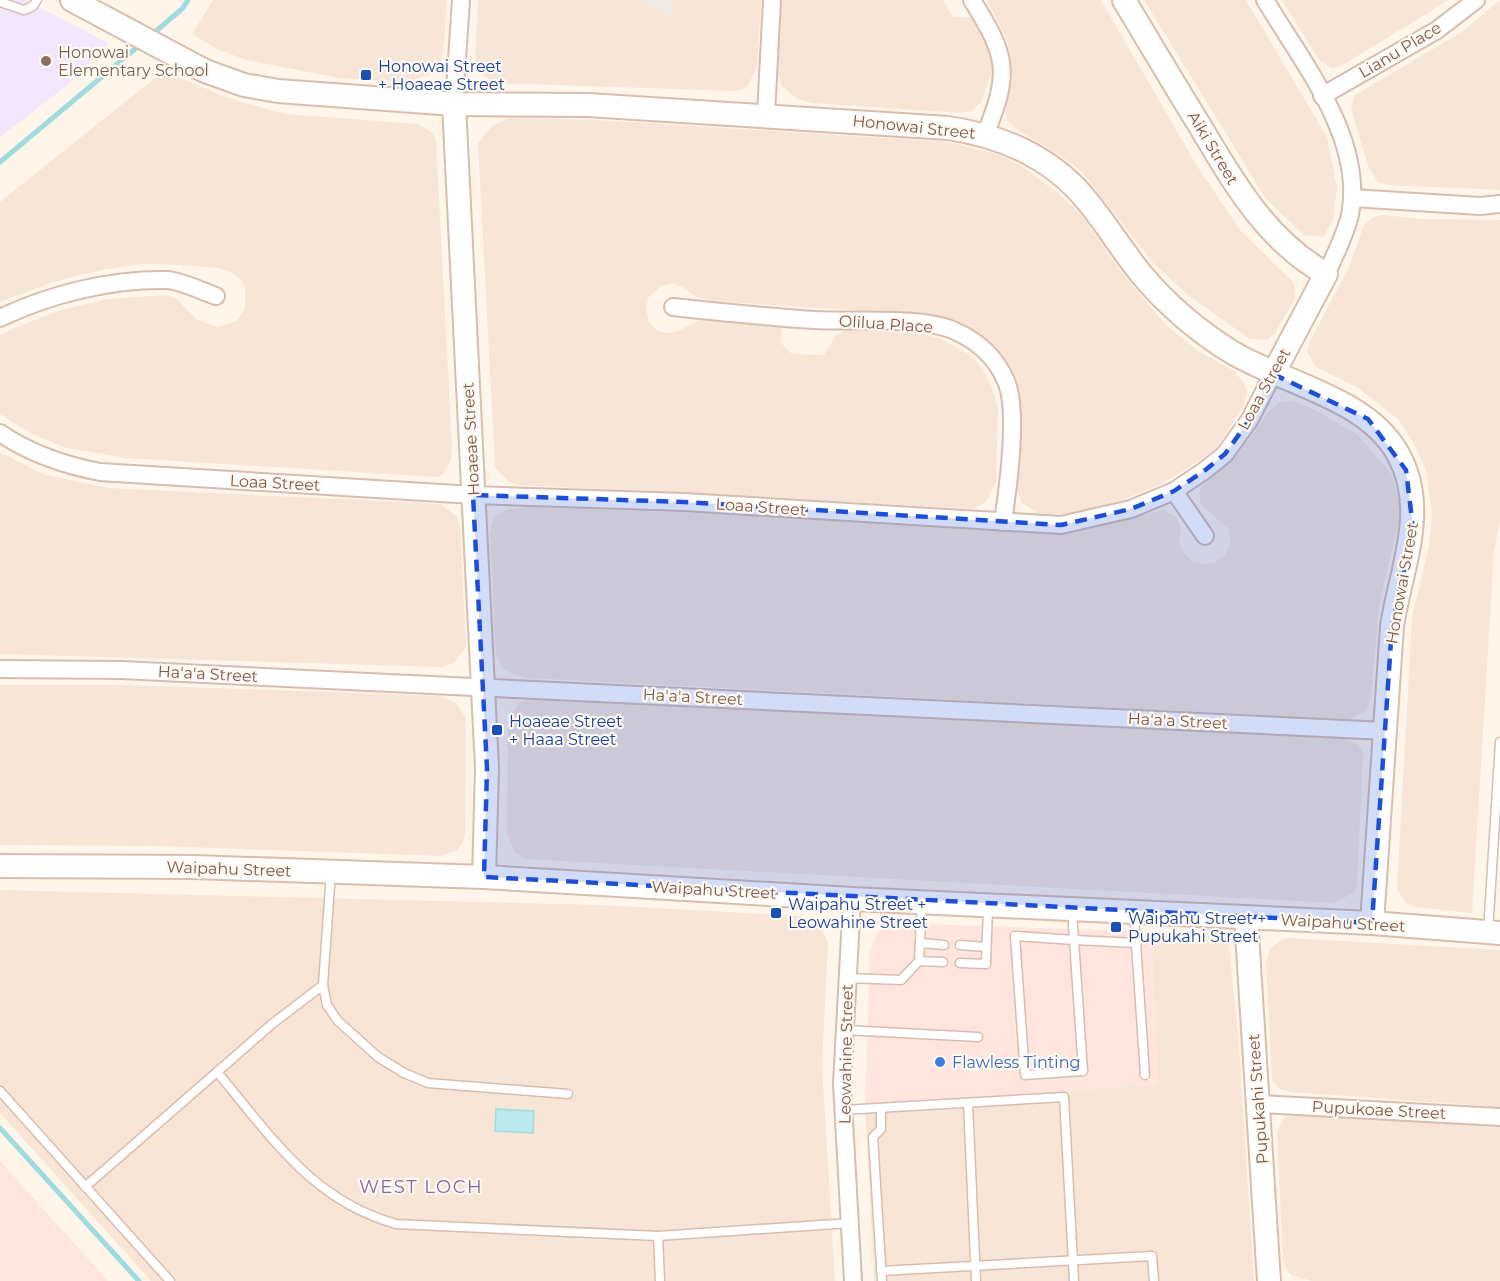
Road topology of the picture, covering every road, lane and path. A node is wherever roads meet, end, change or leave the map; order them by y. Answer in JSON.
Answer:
{"nodes":[{"id":1,"x":37,"y":0,"type":"edge"},
{"id":2,"x":72,"y":0,"type":"edge"},
{"id":3,"x":461,"y":0,"type":"edge"},
{"id":4,"x":772,"y":0,"type":"edge"},
{"id":5,"x":972,"y":0,"type":"edge"},
{"id":6,"x":1124,"y":0,"type":"edge"},
{"id":7,"x":1265,"y":0,"type":"edge"},
{"id":8,"x":1476,"y":0,"type":"edge"},
{"id":9,"x":0,"y":2,"type":"edge"},
{"id":10,"x":1322,"y":96,"type":"junction"},
{"id":11,"x":454,"y":104,"type":"junction"},
{"id":12,"x":766,"y":115,"type":"junction"},
{"id":13,"x":985,"y":135,"type":"junction"},
{"id":14,"x":1352,"y":198,"type":"junction"},
{"id":15,"x":1500,"y":204,"type":"edge"},
{"id":16,"x":1326,"y":274,"type":"junction"},
{"id":17,"x":216,"y":296,"type":"dead end"},
{"id":18,"x":673,"y":307,"type":"dead end"},
{"id":19,"x":0,"y":318,"type":"edge"},
{"id":20,"x":1273,"y":374,"type":"junction"},
{"id":21,"x":0,"y":433,"type":"edge"},
{"id":22,"x":1174,"y":491,"type":"junction"},
{"id":23,"x":473,"y":495,"type":"junction"},
{"id":24,"x":1003,"y":522,"type":"junction"},
{"id":25,"x":1205,"y":536,"type":"dead end"},
{"id":26,"x":0,"y":669,"type":"edge"},
{"id":27,"x":483,"y":686,"type":"junction"},
{"id":28,"x":1386,"y":731,"type":"junction"},
{"id":29,"x":1500,"y":742,"type":"edge"},
{"id":30,"x":0,"y":866,"type":"edge"},
{"id":31,"x":330,"y":872,"type":"junction"},
{"id":32,"x":484,"y":878,"type":"junction"},
{"id":33,"x":852,"y":898,"type":"junction"},
{"id":34,"x":922,"y":902,"type":"junction"},
{"id":35,"x":988,"y":905,"type":"junction"},
{"id":36,"x":1072,"y":909,"type":"junction"},
{"id":37,"x":1134,"y":912,"type":"junction"},
{"id":38,"x":1246,"y":918,"type":"junction"},
{"id":39,"x":1372,"y":923,"type":"junction"},
{"id":40,"x":1494,"y":933,"type":"edge"},
{"id":41,"x":1074,"y":940,"type":"junction"},
{"id":42,"x":1137,"y":943,"type":"junction"},
{"id":43,"x":920,"y":944,"type":"junction"},
{"id":44,"x":944,"y":945,"type":"dead end"},
{"id":45,"x":960,"y":945,"type":"dead end"},
{"id":46,"x":986,"y":947,"type":"junction"},
{"id":47,"x":920,"y":961,"type":"junction"},
{"id":48,"x":943,"y":962,"type":"dead end"},
{"id":49,"x":960,"y":963,"type":"dead end"},
{"id":50,"x":848,"y":978,"type":"junction"},
{"id":51,"x":323,"y":985,"type":"junction"},
{"id":52,"x":845,"y":1030,"type":"junction"},
{"id":53,"x":978,"y":1037,"type":"dead end"},
{"id":54,"x":217,"y":1072,"type":"junction"},
{"id":55,"x":1145,"y":1075,"type":"dead end"},
{"id":56,"x":0,"y":1091,"type":"edge"},
{"id":57,"x":567,"y":1094,"type":"dead end"},
{"id":58,"x":968,"y":1103,"type":"junction"},
{"id":59,"x":1258,"y":1104,"type":"junction"},
{"id":60,"x":880,"y":1109,"type":"junction"},
{"id":61,"x":843,"y":1110,"type":"junction"},
{"id":62,"x":1500,"y":1117,"type":"edge"},
{"id":63,"x":85,"y":1187,"type":"junction"},
{"id":64,"x":850,"y":1223,"type":"junction"},
{"id":65,"x":658,"y":1236,"type":"junction"},
{"id":66,"x":1073,"y":1260,"type":"junction"},
{"id":67,"x":975,"y":1265,"type":"junction"},
{"id":68,"x":881,"y":1270,"type":"junction"},
{"id":69,"x":170,"y":1281,"type":"edge"},
{"id":70,"x":660,"y":1281,"type":"edge"},
{"id":71,"x":853,"y":1281,"type":"edge"},
{"id":72,"x":882,"y":1281,"type":"edge"},
{"id":73,"x":976,"y":1281,"type":"edge"},
{"id":74,"x":1074,"y":1281,"type":"edge"},
{"id":75,"x":1154,"y":1281,"type":"edge"},
{"id":76,"x":1269,"y":1281,"type":"edge"}],
"edges":[{"from":1,"to":9,"type":"lane"},
{"from":2,"to":11,"type":"street","name":"Honowai Street"},
{"from":3,"to":11,"type":"street","name":"Hoaeae Street"},
{"from":4,"to":12,"type":"street"},
{"from":5,"to":13,"type":"street"},
{"from":6,"to":16,"type":"street","name":"Aiki Street"},
{"from":7,"to":10,"type":"street","name":"Loaa Street"},
{"from":8,"to":10,"type":"street","name":"Lianu Place"},
{"from":10,"to":14,"type":"street","name":"Loaa Street"},
{"from":11,"to":12,"type":"street","name":"Honowai Street"},
{"from":11,"to":23,"type":"street","name":"Hoaeae Street"},
{"from":12,"to":13,"type":"street","name":"Honowai Street"},
{"from":13,"to":20,"type":"street","name":"Honowai Street"},
{"from":14,"to":15,"type":"street"},
{"from":14,"to":16,"type":"street","name":"Loaa Street"},
{"from":16,"to":20,"type":"street","name":"Loaa Street"},
{"from":17,"to":19,"type":"street"},
{"from":18,"to":24,"type":"street","name":"Olilua Place"},
{"from":20,"to":22,"type":"street","name":"Loaa Street"},
{"from":20,"to":28,"type":"street","name":"Honowai Street"},
{"from":21,"to":23,"type":"street","name":"Loaa Street"},
{"from":22,"to":24,"type":"street","name":"Loaa Street"},
{"from":22,"to":25,"type":"street"},
{"from":23,"to":24,"type":"street","name":"Loaa Street"},
{"from":23,"to":27,"type":"street","name":"Hoaeae Street"},
{"from":26,"to":27,"type":"street","name":"Ha'a'a Street"},
{"from":27,"to":28,"type":"street","name":"Ha'a'a Street"},
{"from":27,"to":32,"type":"street","name":"Hoaeae Street"},
{"from":28,"to":39,"type":"street","name":"Honowai Street"},
{"from":29,"to":40,"type":"lane"},
{"from":30,"to":31,"type":"street","name":"Waipahu Street"},
{"from":31,"to":32,"type":"street","name":"Waipahu Street"},
{"from":31,"to":51,"type":"lane"},
{"from":32,"to":33,"type":"street","name":"Waipahu Street"},
{"from":33,"to":34,"type":"street","name":"Waipahu Street"},
{"from":33,"to":50,"type":"street","name":"Leowahine Street"},
{"from":34,"to":35,"type":"street","name":"Waipahu Street"},
{"from":34,"to":43,"type":"lane"},
{"from":35,"to":36,"type":"street","name":"Waipahu Street"},
{"from":35,"to":46,"type":"lane"},
{"from":36,"to":37,"type":"street","name":"Waipahu Street"},
{"from":36,"to":41,"type":"lane"},
{"from":37,"to":38,"type":"street","name":"Waipahu Street"},
{"from":37,"to":42,"type":"lane"},
{"from":38,"to":39,"type":"street","name":"Waipahu Street"},
{"from":38,"to":59,"type":"street","name":"Pupukahi Street"},
{"from":39,"to":40,"type":"street","name":"Waipahu Street"},
{"from":41,"to":41,"type":"lane"},
{"from":41,"to":42,"type":"lane"},
{"from":42,"to":55,"type":"lane"},
{"from":43,"to":44,"type":"lane"},
{"from":43,"to":47,"type":"lane"},
{"from":45,"to":46,"type":"lane"},
{"from":46,"to":49,"type":"lane"},
{"from":47,"to":48,"type":"lane"},
{"from":47,"to":50,"type":"lane"},
{"from":50,"to":52,"type":"street","name":"Leowahine Street"},
{"from":51,"to":54,"type":"lane"},
{"from":51,"to":57,"type":"lane"},
{"from":52,"to":53,"type":"lane"},
{"from":52,"to":61,"type":"street","name":"Leowahine Street"},
{"from":54,"to":63,"type":"lane"},
{"from":54,"to":65,"type":"lane"},
{"from":56,"to":63,"type":"lane"},
{"from":58,"to":60,"type":"lane"},
{"from":58,"to":66,"type":"lane"},
{"from":58,"to":67,"type":"lane"},
{"from":59,"to":62,"type":"street","name":"Pupukoae Street"},
{"from":59,"to":76,"type":"street","name":"Pupukahi Street"},
{"from":60,"to":61,"type":"lane"},
{"from":60,"to":68,"type":"lane"},
{"from":61,"to":64,"type":"street","name":"Leowahine Street"},
{"from":63,"to":69,"type":"lane"},
{"from":64,"to":65,"type":"lane"},
{"from":64,"to":71,"type":"street","name":"Leowahine Street"},
{"from":65,"to":70,"type":"lane"},
{"from":66,"to":67,"type":"lane"},
{"from":66,"to":74,"type":"lane"},
{"from":66,"to":75,"type":"lane"},
{"from":67,"to":68,"type":"lane"},
{"from":67,"to":73,"type":"lane"},
{"from":68,"to":72,"type":"lane"}]}
